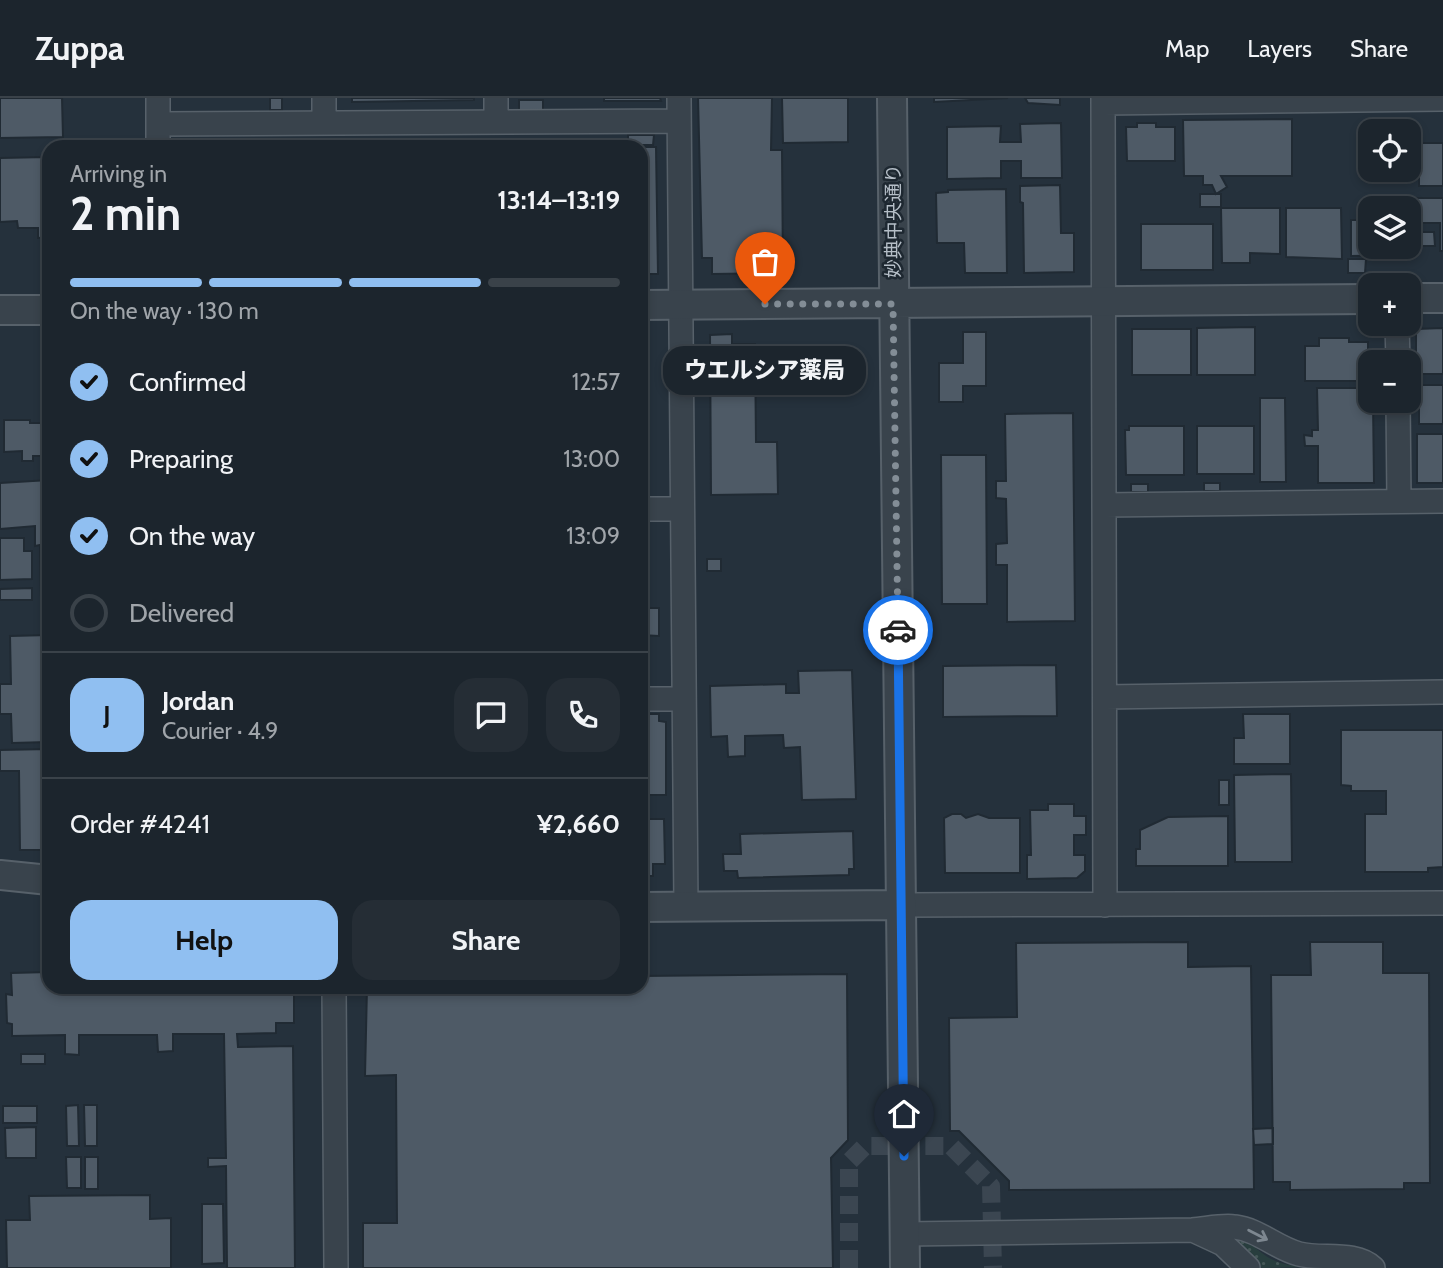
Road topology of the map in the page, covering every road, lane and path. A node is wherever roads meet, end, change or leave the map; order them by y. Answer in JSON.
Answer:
{"nodes":[{"id":1,"x":158,"y":98,"type":"edge"},
{"id":2,"x":324,"y":98,"type":"edge"},
{"id":3,"x":496,"y":98,"type":"edge"},
{"id":4,"x":892,"y":98,"type":"edge"},
{"id":5,"x":1443,"y":99,"type":"edge"},
{"id":6,"x":1102,"y":100,"type":"edge"},
{"id":7,"x":679,"y":109,"type":"edge"},
{"id":8,"x":496,"y":122,"type":"junction"},
{"id":9,"x":324,"y":123,"type":"junction"},
{"id":10,"x":158,"y":136,"type":"edge"},
{"id":11,"x":1443,"y":298,"type":"edge"},
{"id":12,"x":1358,"y":299,"type":"edge"},
{"id":13,"x":1421,"y":299,"type":"edge"},
{"id":14,"x":1102,"y":302,"type":"junction"},
{"id":15,"x":893,"y":304,"type":"junction"},
{"id":16,"x":648,"y":305,"type":"edge"},
{"id":17,"x":681,"y":305,"type":"junction"},
{"id":18,"x":0,"y":310,"type":"edge"},
{"id":19,"x":42,"y":310,"type":"edge"},
{"id":20,"x":1398,"y":413,"type":"edge"},
{"id":21,"x":1399,"y":501,"type":"junction"},
{"id":22,"x":1443,"y":501,"type":"edge"},
{"id":23,"x":1104,"y":505,"type":"junction"},
{"id":24,"x":648,"y":509,"type":"edge"},
{"id":25,"x":682,"y":509,"type":"junction"},
{"id":26,"x":1443,"y":692,"type":"edge"},
{"id":27,"x":1105,"y":697,"type":"junction"},
{"id":28,"x":648,"y":699,"type":"edge"},
{"id":29,"x":684,"y":699,"type":"junction"},
{"id":30,"x":0,"y":875,"type":"edge"},
{"id":31,"x":42,"y":879,"type":"edge"},
{"id":32,"x":1443,"y":903,"type":"edge"},
{"id":33,"x":902,"y":905,"type":"junction"},
{"id":34,"x":1105,"y":905,"type":"junction"},
{"id":35,"x":686,"y":906,"type":"junction"},
{"id":36,"x":648,"y":907,"type":"edge"},
{"id":37,"x":334,"y":994,"type":"edge"},
{"id":38,"x":1192,"y":1230,"type":"junction"},
{"id":39,"x":905,"y":1234,"type":"junction"},
{"id":40,"x":1331,"y":1263,"type":"edge"},
{"id":41,"x":336,"y":1268,"type":"edge"},
{"id":42,"x":905,"y":1268,"type":"edge"},
{"id":43,"x":1248,"y":1268,"type":"edge"},
{"id":44,"x":1373,"y":1268,"type":"edge"}],
"edges":[{"from":1,"to":10,"type":"street"},
{"from":2,"to":9,"type":"street"},
{"from":3,"to":8,"type":"street"},
{"from":4,"to":15,"type":"street","name":"妙典中央通り"},
{"from":5,"to":6,"type":"street"},
{"from":6,"to":14,"type":"street"},
{"from":7,"to":8,"type":"street"},
{"from":7,"to":17,"type":"street"},
{"from":8,"to":9,"type":"street"},
{"from":9,"to":10,"type":"street"},
{"from":11,"to":13,"type":"street"},
{"from":12,"to":14,"type":"street"},
{"from":14,"to":15,"type":"street"},
{"from":14,"to":23,"type":"street"},
{"from":15,"to":17,"type":"street"},
{"from":15,"to":33,"type":"street","name":"妙典中央通り"},
{"from":16,"to":17,"type":"street"},
{"from":17,"to":25,"type":"street"},
{"from":18,"to":19,"type":"street"},
{"from":20,"to":21,"type":"street"},
{"from":21,"to":22,"type":"street"},
{"from":21,"to":23,"type":"street"},
{"from":23,"to":27,"type":"street"},
{"from":24,"to":25,"type":"street"},
{"from":25,"to":29,"type":"street"},
{"from":26,"to":27,"type":"street"},
{"from":27,"to":34,"type":"street"},
{"from":28,"to":29,"type":"street"},
{"from":29,"to":35,"type":"street"},
{"from":30,"to":31,"type":"street"},
{"from":32,"to":34,"type":"street"},
{"from":33,"to":34,"type":"street"},
{"from":33,"to":35,"type":"street"},
{"from":33,"to":39,"type":"street","name":"妙典中央通り"},
{"from":35,"to":36,"type":"street"},
{"from":37,"to":41,"type":"street"},
{"from":38,"to":39,"type":"street"},
{"from":38,"to":40,"type":"street","one_way":true},
{"from":38,"to":43,"type":"street"},
{"from":39,"to":42,"type":"street","name":"妙典中央通り"},
{"from":40,"to":44,"type":"street"}]}
